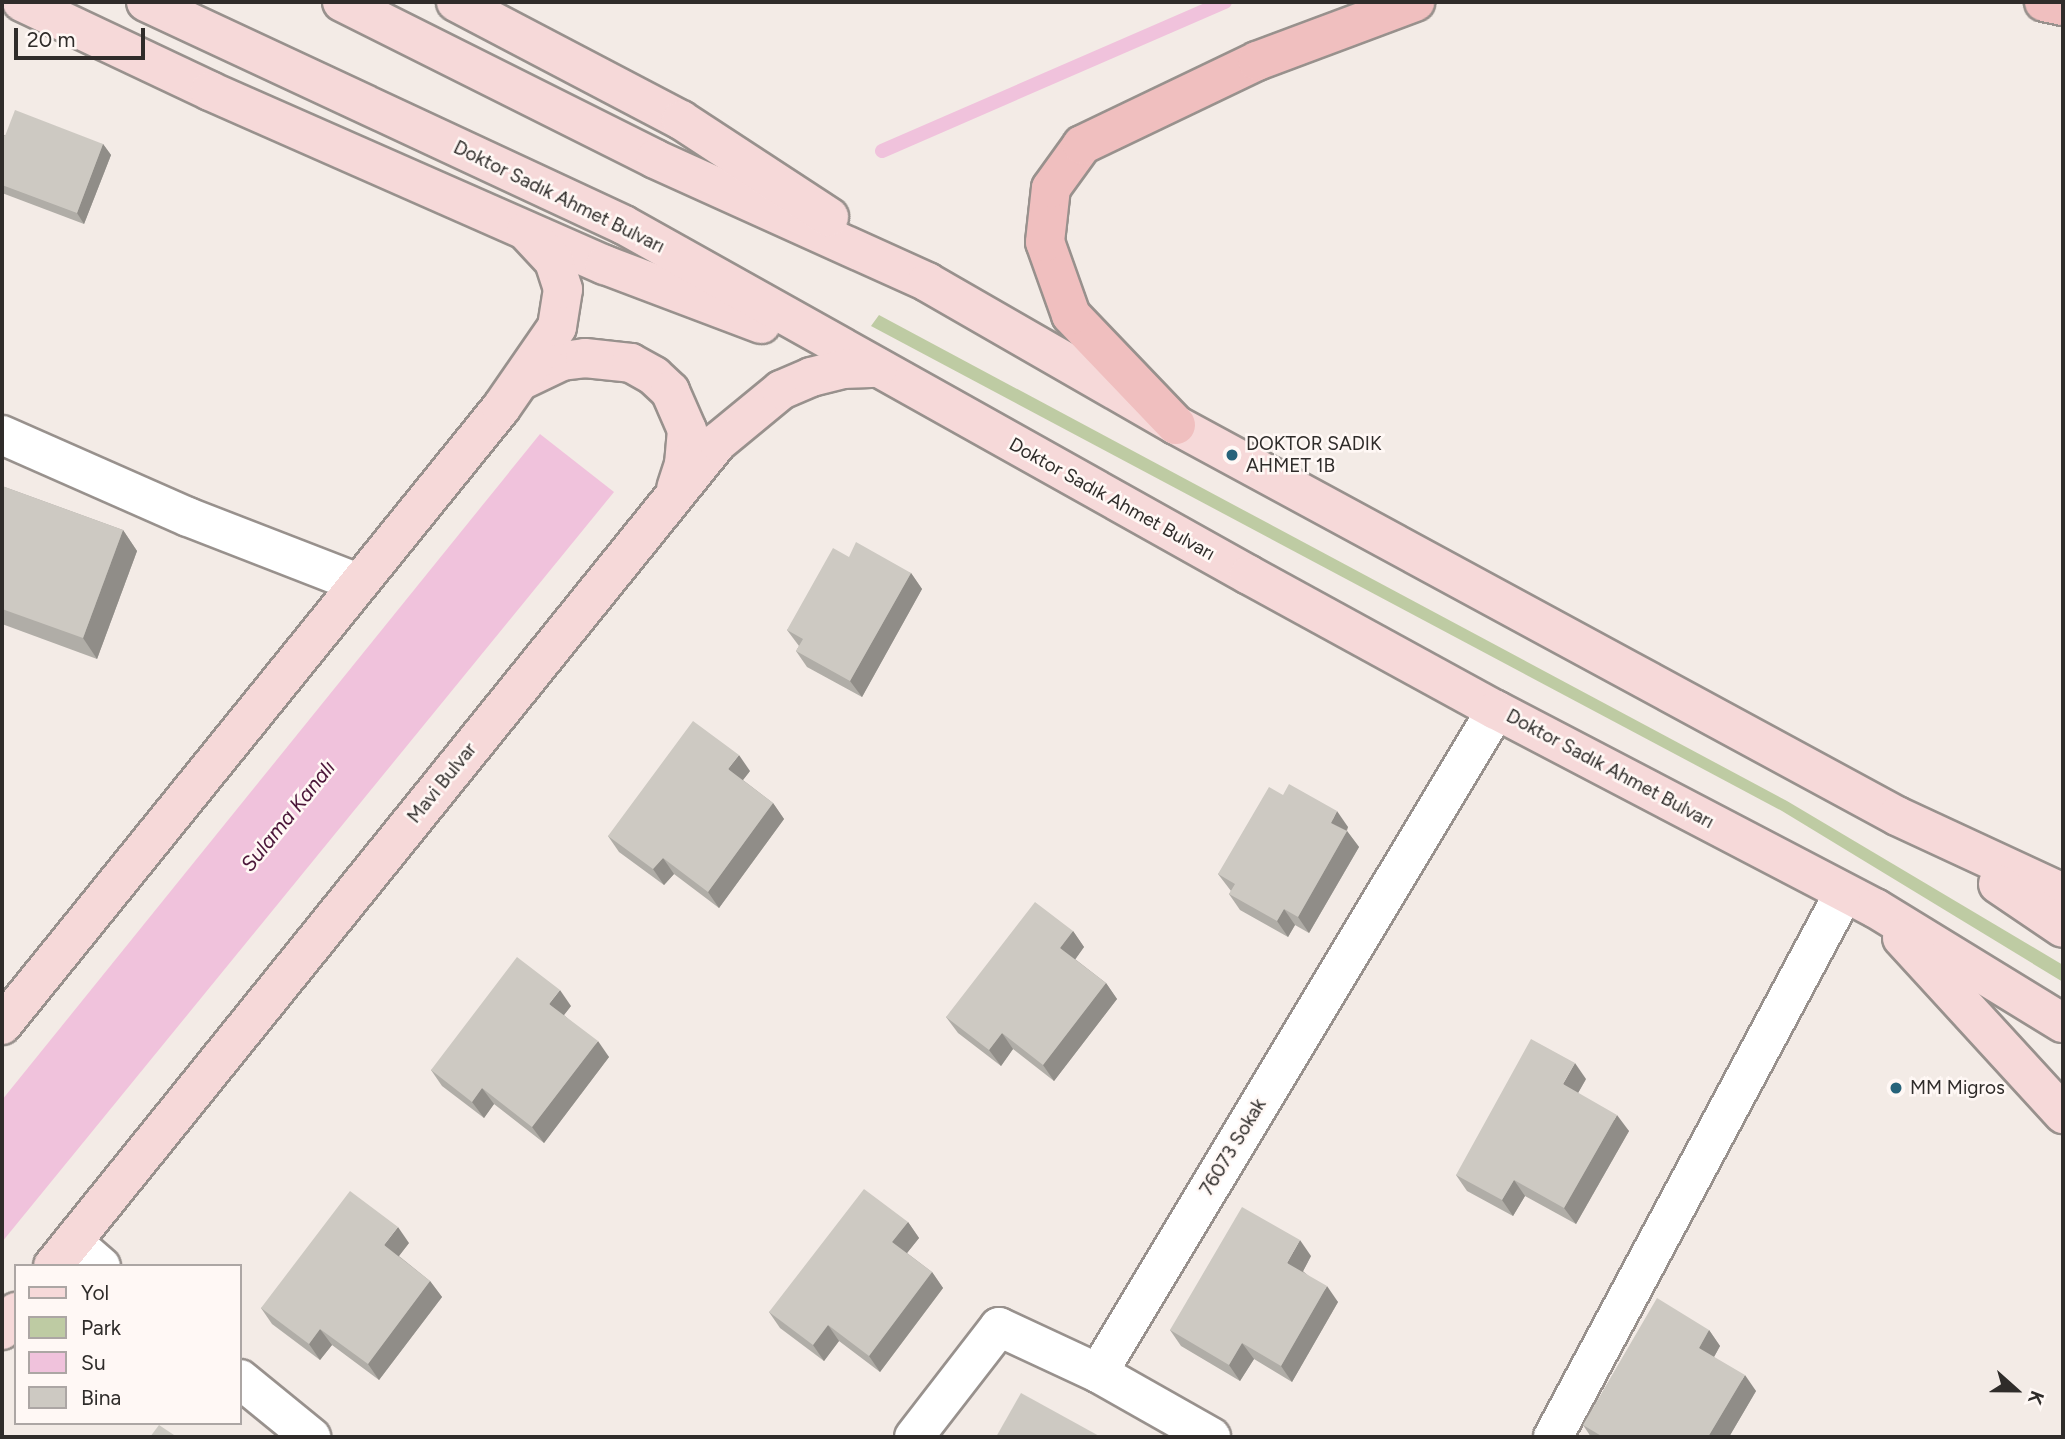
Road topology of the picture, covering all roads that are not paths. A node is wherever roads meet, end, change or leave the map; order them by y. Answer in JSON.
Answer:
{"nodes":[{"id":1,"x":22,"y":2,"type":"edge"},
{"id":2,"x":146,"y":2,"type":"edge"},
{"id":3,"x":342,"y":2,"type":"edge"},
{"id":4,"x":456,"y":2,"type":"edge"},
{"id":5,"x":1415,"y":2,"type":"edge"},
{"id":6,"x":2044,"y":2,"type":"edge"},
{"id":7,"x":2063,"y":6,"type":"edge"},
{"id":8,"x":526,"y":230,"type":"junction"},
{"id":9,"x":927,"y":282,"type":"junction"},
{"id":10,"x":878,"y":368,"type":"junction"},
{"id":11,"x":521,"y":380,"type":"junction"},
{"id":12,"x":1176,"y":425,"type":"junction"},
{"id":13,"x":2,"y":435,"type":"edge"},
{"id":14,"x":673,"y":497,"type":"junction"},
{"id":15,"x":358,"y":583,"type":"junction"},
{"id":16,"x":1496,"y":710,"type":"junction"},
{"id":17,"x":1897,"y":816,"type":"junction"},
{"id":18,"x":2063,"y":893,"type":"edge"},
{"id":19,"x":1860,"y":900,"type":"junction"},
{"id":20,"x":2063,"y":928,"type":"edge"},
{"id":21,"x":2063,"y":1023,"type":"edge"},
{"id":22,"x":2,"y":1025,"type":"edge"},
{"id":23,"x":2063,"y":1114,"type":"edge"},
{"id":24,"x":63,"y":1254,"type":"edge"},
{"id":25,"x":95,"y":1264,"type":"edge"},
{"id":26,"x":14,"y":1315,"type":"edge"},
{"id":27,"x":2,"y":1330,"type":"edge"},
{"id":28,"x":1098,"y":1373,"type":"junction"},
{"id":29,"x":242,"y":1381,"type":"edge"},
{"id":30,"x":311,"y":1437,"type":"edge"},
{"id":31,"x":914,"y":1437,"type":"edge"},
{"id":32,"x":1211,"y":1437,"type":"edge"},
{"id":33,"x":1553,"y":1437,"type":"edge"}],
"edges":[{"from":1,"to":8,"type":"main road"},
{"from":2,"to":10,"type":"main road","name":"Doktor Sadık Ahmet Bulvarı"},
{"from":3,"to":9,"type":"main road"},
{"from":4,"to":9,"type":"main road"},
{"from":5,"to":12,"type":"highway"},
{"from":6,"to":7,"type":"highway"},
{"from":8,"to":10,"type":"main road"},
{"from":8,"to":11,"type":"main road"},
{"from":9,"to":12,"type":"main road"},
{"from":10,"to":14,"type":"main road","name":"Mavi Bulvar"},
{"from":10,"to":16,"type":"main road","name":"Doktor Sadık Ahmet Bulvarı"},
{"from":11,"to":14,"type":"main road"},
{"from":11,"to":15,"type":"main road"},
{"from":12,"to":17,"type":"main road"},
{"from":13,"to":15,"type":"street"},
{"from":14,"to":24,"type":"main road","name":"Mavi Bulvar"},
{"from":15,"to":22,"type":"main road"},
{"from":16,"to":19,"type":"main road","name":"Doktor Sadık Ahmet Bulvarı"},
{"from":16,"to":28,"type":"street","name":"76073 Sokak"},
{"from":17,"to":18,"type":"main road"},
{"from":17,"to":20,"type":"main road"},
{"from":19,"to":21,"type":"main road","name":"Doktor Sadık Ahmet Bulvarı"},
{"from":19,"to":23,"type":"main road"},
{"from":19,"to":33,"type":"street"},
{"from":24,"to":25,"type":"street"},
{"from":26,"to":27,"type":"main road"},
{"from":28,"to":31,"type":"street"},
{"from":28,"to":32,"type":"street"},
{"from":29,"to":30,"type":"street"}]}
